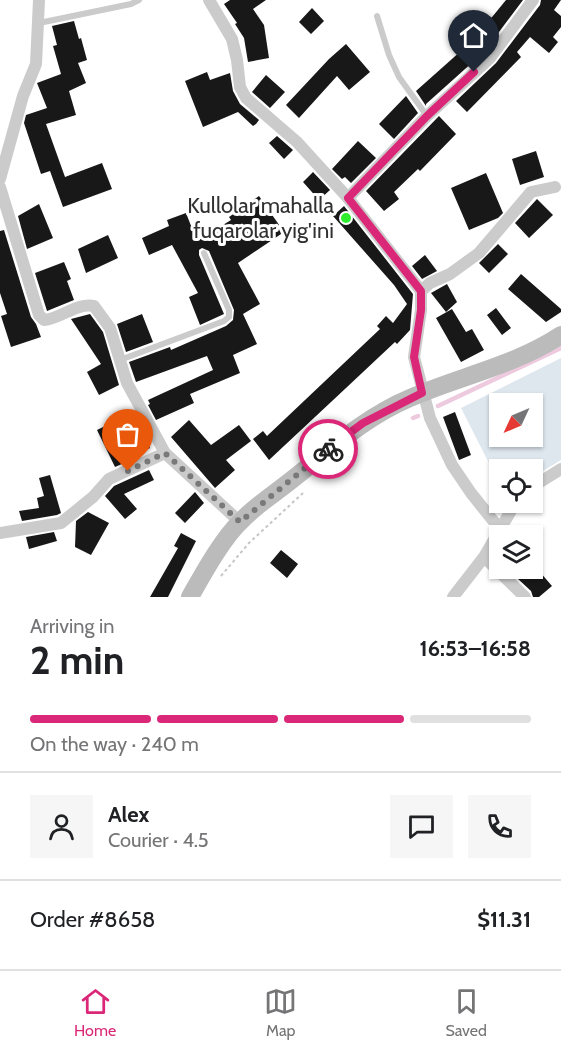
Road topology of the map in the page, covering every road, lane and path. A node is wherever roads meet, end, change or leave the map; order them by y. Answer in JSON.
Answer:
{"nodes":[{"id":1,"x":39,"y":0,"type":"edge"},
{"id":2,"x":139,"y":0,"type":"edge"},
{"id":3,"x":225,"y":0,"type":"edge"},
{"id":4,"x":533,"y":0,"type":"edge"},
{"id":5,"x":211,"y":3,"type":"edge"},
{"id":6,"x":377,"y":16,"type":"dead end"},
{"id":7,"x":39,"y":24,"type":"junction"},
{"id":8,"x":427,"y":116,"type":"junction"},
{"id":9,"x":0,"y":179,"type":"edge"},
{"id":10,"x":0,"y":187,"type":"edge"},
{"id":11,"x":555,"y":187,"type":"dead end"},
{"id":12,"x":348,"y":198,"type":"junction"},
{"id":13,"x":204,"y":253,"type":"dead end"},
{"id":14,"x":421,"y":291,"type":"junction"},
{"id":15,"x":561,"y":335,"type":"edge"},
{"id":16,"x":119,"y":360,"type":"junction"},
{"id":17,"x":422,"y":393,"type":"junction"},
{"id":18,"x":165,"y":453,"type":"junction"},
{"id":19,"x":561,"y":469,"type":"edge"},
{"id":20,"x":543,"y":480,"type":"edge"},
{"id":21,"x":240,"y":522,"type":"junction"},
{"id":22,"x":497,"y":525,"type":"edge"},
{"id":23,"x":0,"y":533,"type":"edge"},
{"id":24,"x":249,"y":543,"type":"dead end"},
{"id":25,"x":489,"y":547,"type":"edge"},
{"id":26,"x":484,"y":557,"type":"junction"},
{"id":27,"x":220,"y":579,"type":"dead end"},
{"id":28,"x":190,"y":597,"type":"edge"},
{"id":29,"x":453,"y":597,"type":"edge"},
{"id":30,"x":525,"y":597,"type":"edge"}],
"edges":[{"from":1,"to":7,"type":"street"},
{"from":2,"to":7,"type":"lane"},
{"from":3,"to":5,"type":"street"},
{"from":4,"to":8,"type":"street"},
{"from":5,"to":12,"type":"street"},
{"from":6,"to":8,"type":"lane"},
{"from":7,"to":9,"type":"street"},
{"from":8,"to":12,"type":"street"},
{"from":10,"to":16,"type":"street"},
{"from":11,"to":14,"type":"street"},
{"from":12,"to":14,"type":"street"},
{"from":13,"to":16,"type":"lane"},
{"from":14,"to":17,"type":"street"},
{"from":15,"to":17,"type":"main road"},
{"from":16,"to":18,"type":"street"},
{"from":17,"to":21,"type":"main road"},
{"from":17,"to":22,"type":"street"},
{"from":18,"to":21,"type":"street"},
{"from":18,"to":23,"type":"street"},
{"from":19,"to":20,"type":"street"},
{"from":21,"to":28,"type":"main road"},
{"from":24,"to":27,"type":"path"},
{"from":25,"to":26,"type":"street"},
{"from":26,"to":29,"type":"street"},
{"from":26,"to":30,"type":"street"}]}
